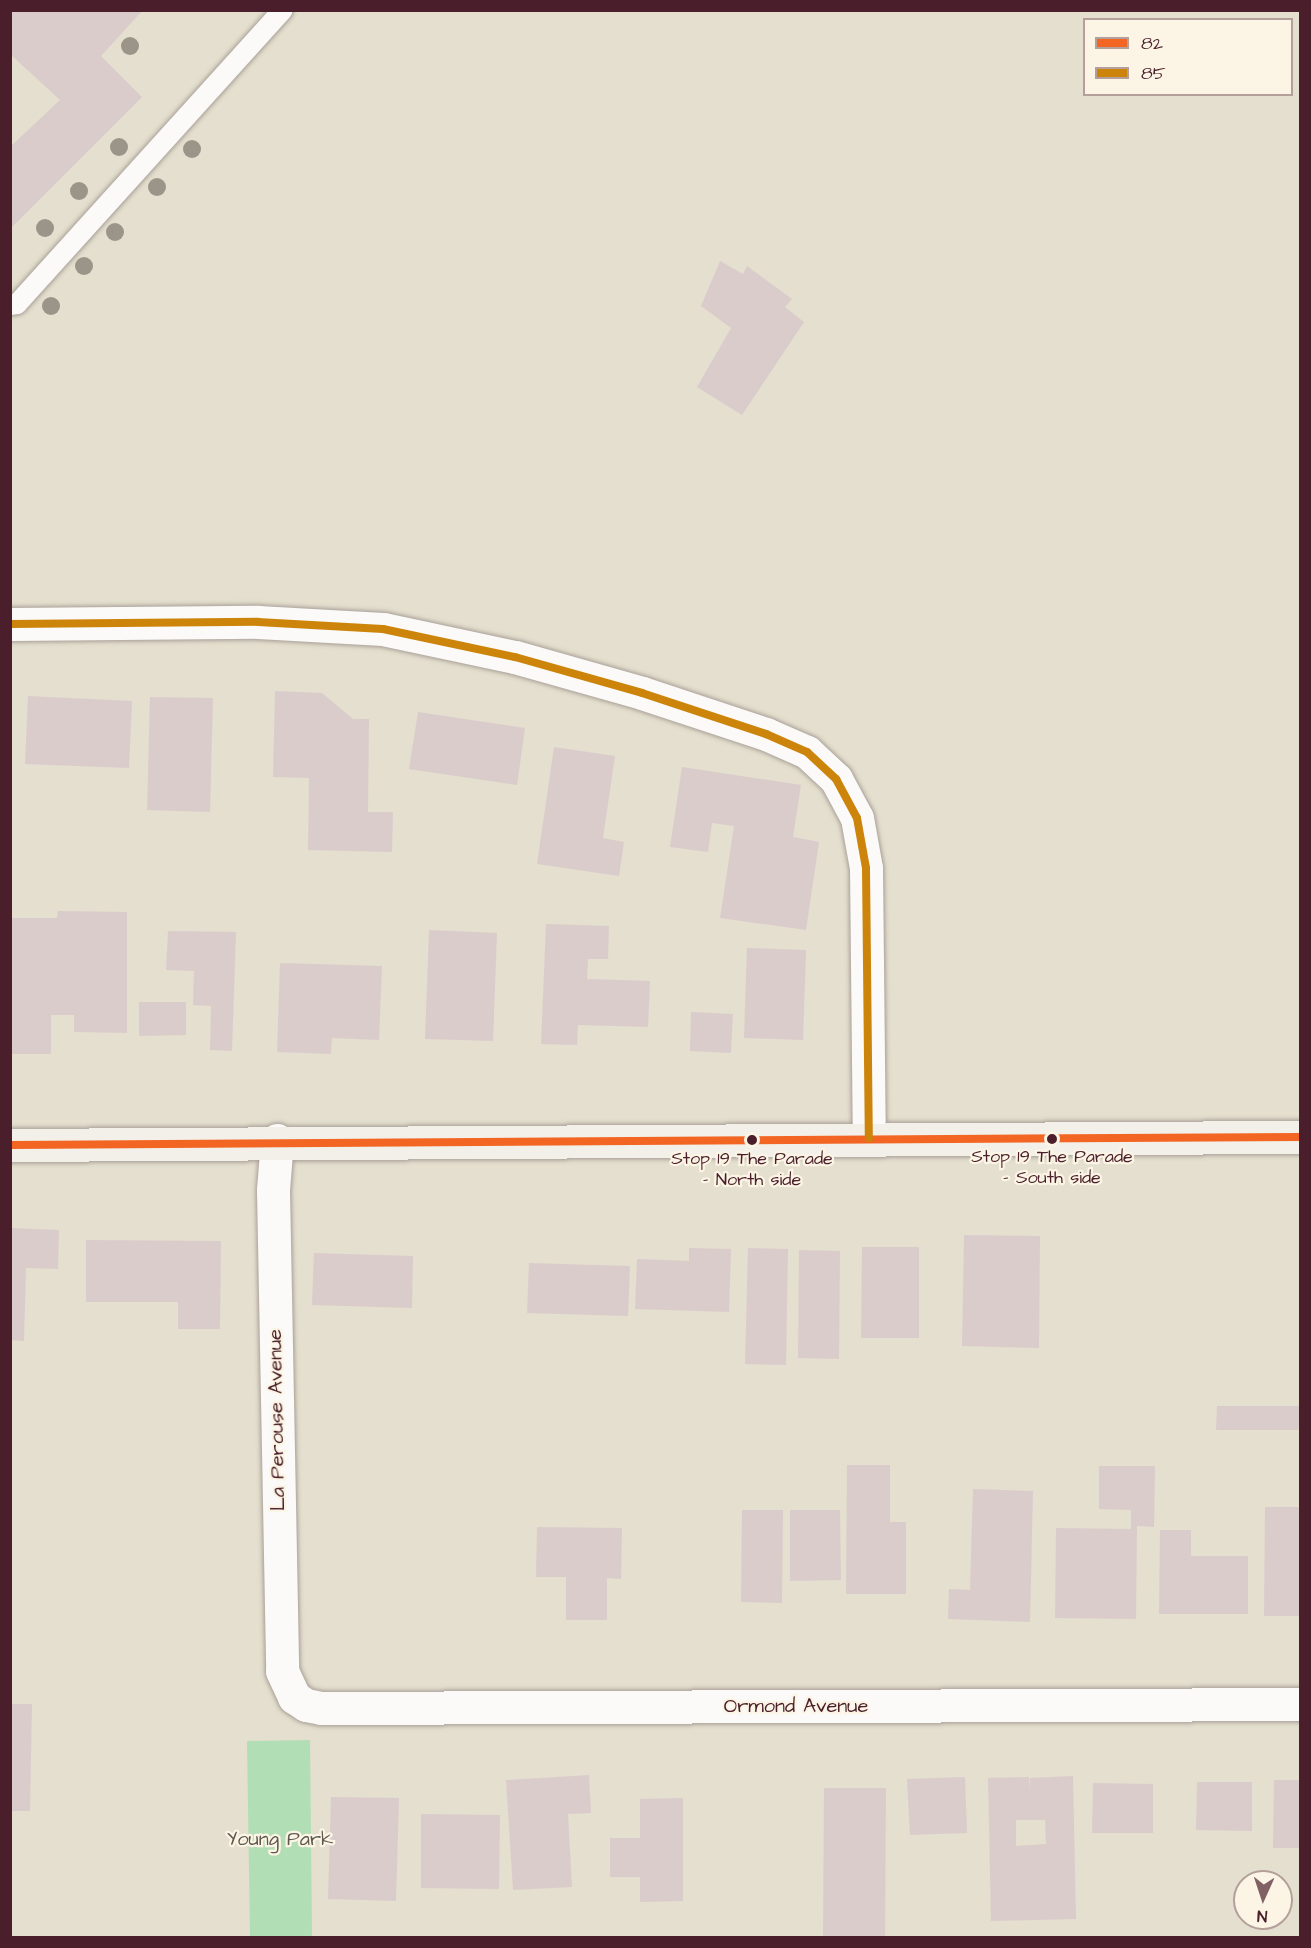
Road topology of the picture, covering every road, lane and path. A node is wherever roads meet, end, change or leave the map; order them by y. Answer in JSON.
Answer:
{"nodes":[{"id":1,"x":283,"y":10,"type":"edge"},
{"id":2,"x":10,"y":304,"type":"edge"},
{"id":3,"x":10,"y":624,"type":"edge"},
{"id":4,"x":1300,"y":1137,"type":"edge"},
{"id":5,"x":869,"y":1138,"type":"junction"},
{"id":6,"x":277,"y":1140,"type":"junction"},
{"id":7,"x":10,"y":1144,"type":"edge"},
{"id":8,"x":294,"y":1697,"type":"joint"},
{"id":9,"x":1300,"y":1704,"type":"edge"}],
"edges":[{"from":1,"to":2,"type":"lane"},
{"from":3,"to":5,"type":"street"},
{"from":4,"to":5,"type":"main road"},
{"from":5,"to":6,"type":"main road"},
{"from":6,"to":7,"type":"main road"},
{"from":6,"to":8,"type":"street","name":"La Perouse Avenue"},
{"from":8,"to":9,"type":"street","name":"Ormond Avenue"}]}
